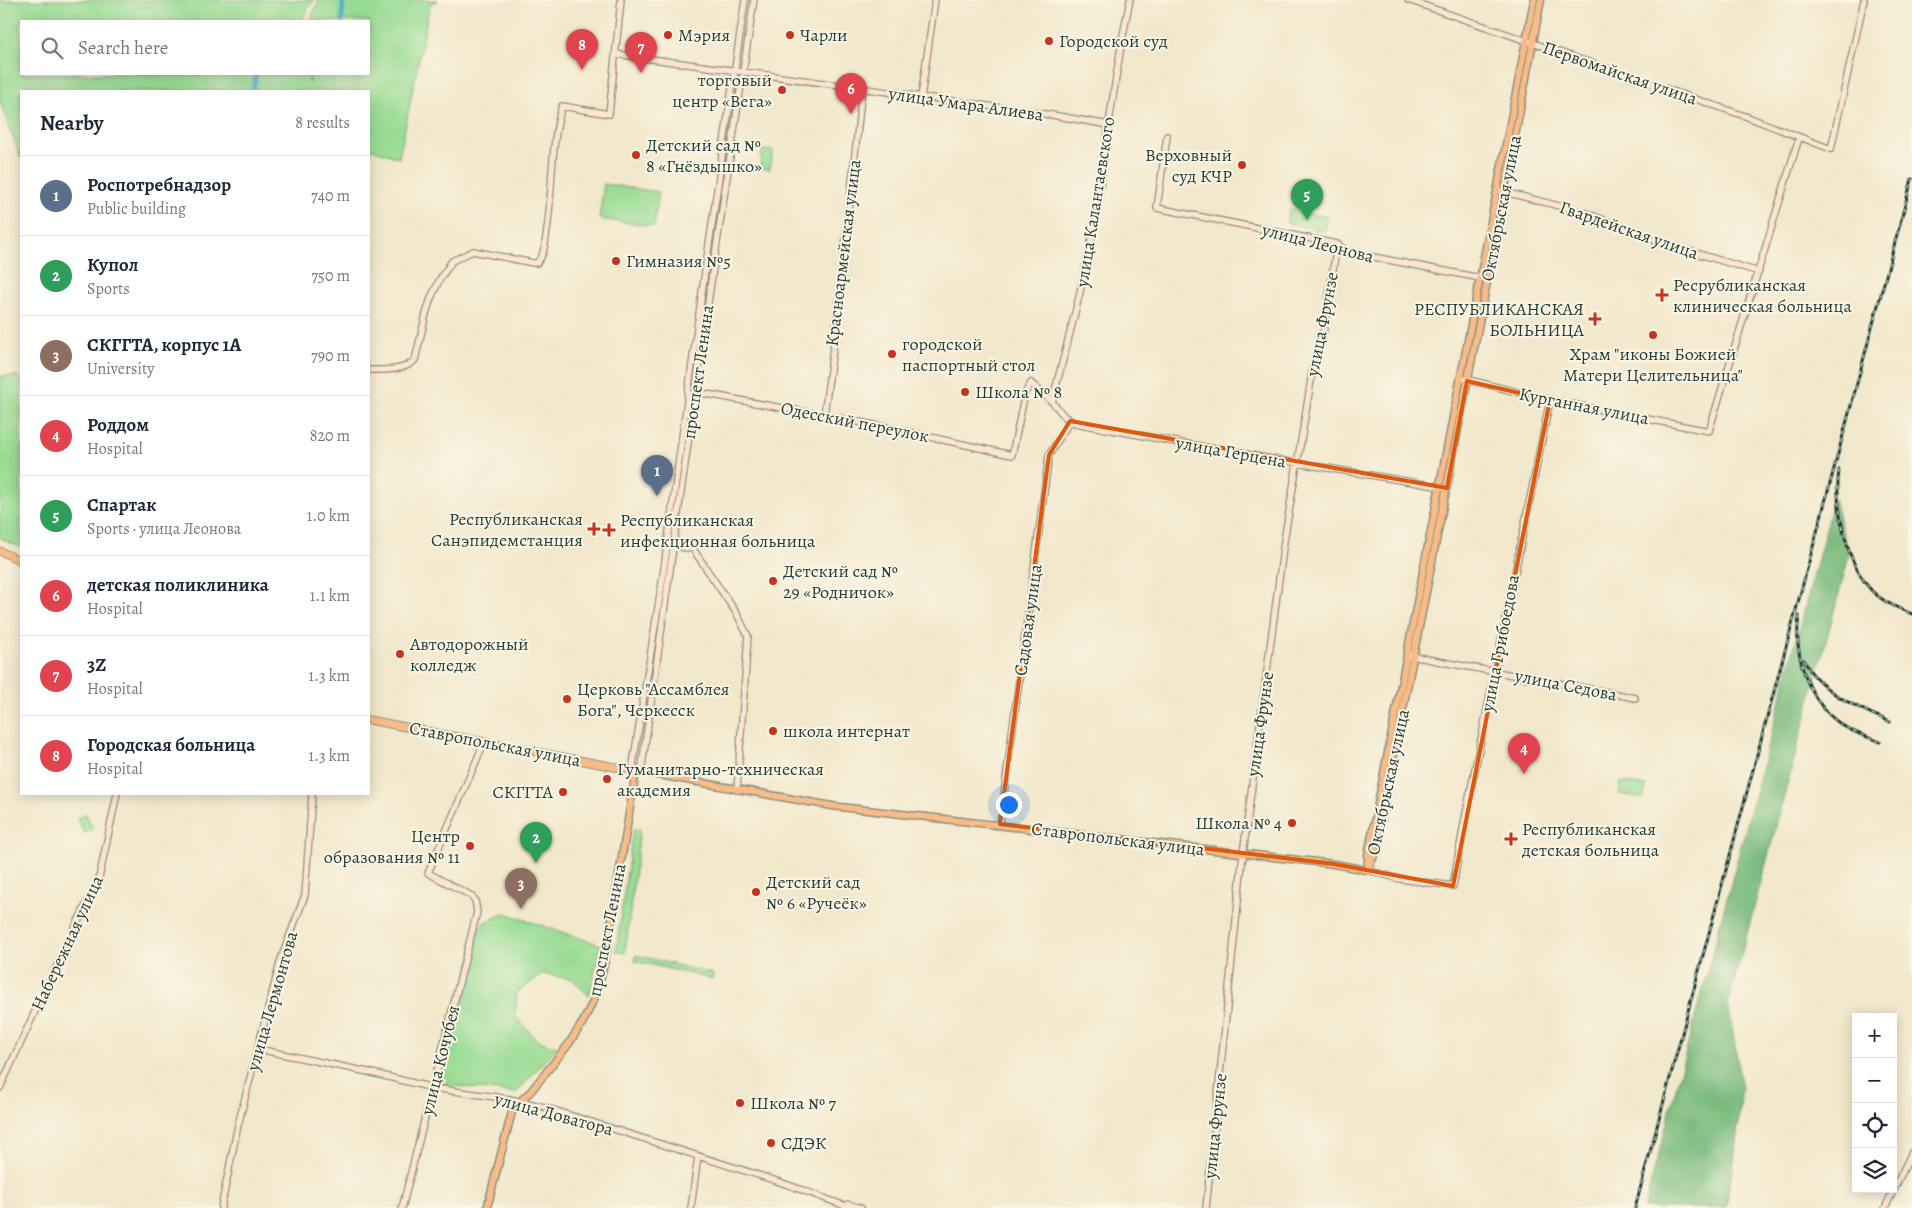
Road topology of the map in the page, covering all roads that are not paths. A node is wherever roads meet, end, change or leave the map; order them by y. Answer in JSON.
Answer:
{"nodes":[{"id":1,"x":622,"y":0,"type":"edge"},
{"id":2,"x":745,"y":0,"type":"edge"},
{"id":3,"x":754,"y":0,"type":"edge"},
{"id":4,"x":935,"y":0,"type":"edge"},
{"id":5,"x":1130,"y":0,"type":"edge"},
{"id":6,"x":1408,"y":0,"type":"edge"},
{"id":7,"x":1534,"y":0,"type":"edge"},
{"id":8,"x":1541,"y":0,"type":"edge"},
{"id":9,"x":1864,"y":0,"type":"edge"},
{"id":10,"x":1525,"y":40,"type":"junction"},
{"id":11,"x":1532,"y":43,"type":"junction"},
{"id":12,"x":616,"y":54,"type":"junction"},
{"id":13,"x":734,"y":70,"type":"junction"},
{"id":14,"x":744,"y":71,"type":"junction"},
{"id":15,"x":862,"y":90,"type":"junction"},
{"id":16,"x":921,"y":98,"type":"junction"},
{"id":17,"x":1109,"y":125,"type":"junction"},
{"id":18,"x":1167,"y":136,"type":"dead end"},
{"id":19,"x":1799,"y":138,"type":"junction"},
{"id":20,"x":1501,"y":191,"type":"junction"},
{"id":21,"x":1337,"y":244,"type":"junction"},
{"id":22,"x":1759,"y":272,"type":"junction"},
{"id":23,"x":1480,"y":278,"type":"junction"},
{"id":24,"x":370,"y":370,"type":"edge"},
{"id":25,"x":1461,"y":376,"type":"junction"},
{"id":26,"x":1467,"y":381,"type":"junction"},
{"id":27,"x":696,"y":392,"type":"junction"},
{"id":28,"x":1550,"y":400,"type":"junction"},
{"id":29,"x":1052,"y":402,"type":"junction"},
{"id":30,"x":824,"y":416,"type":"junction"},
{"id":31,"x":1070,"y":421,"type":"junction"},
{"id":32,"x":1297,"y":463,"type":"junction"},
{"id":33,"x":1443,"y":488,"type":"junction"},
{"id":34,"x":0,"y":546,"type":"edge"},
{"id":35,"x":674,"y":546,"type":"junction"},
{"id":36,"x":0,"y":551,"type":"edge"},
{"id":37,"x":20,"y":556,"type":"edge"},
{"id":38,"x":20,"y":561,"type":"edge"},
{"id":39,"x":1411,"y":655,"type":"junction"},
{"id":40,"x":1495,"y":672,"type":"junction"},
{"id":41,"x":1635,"y":698,"type":"dead end"},
{"id":42,"x":370,"y":720,"type":"edge"},
{"id":43,"x":484,"y":743,"type":"junction"},
{"id":44,"x":636,"y":771,"type":"junction"},
{"id":45,"x":737,"y":790,"type":"junction"},
{"id":46,"x":117,"y":795,"type":"edge"},
{"id":47,"x":312,"y":795,"type":"edge"},
{"id":48,"x":1000,"y":824,"type":"junction"},
{"id":49,"x":1243,"y":854,"type":"junction"},
{"id":50,"x":1368,"y":870,"type":"junction"},
{"id":51,"x":1453,"y":886,"type":"joint"},
{"id":52,"x":258,"y":1049,"type":"junction"},
{"id":53,"x":0,"y":1088,"type":"edge"},
{"id":54,"x":433,"y":1088,"type":"junction"},
{"id":55,"x":520,"y":1101,"type":"junction"},
{"id":56,"x":1912,"y":1152,"type":"edge"},
{"id":57,"x":698,"y":1156,"type":"junction"},
{"id":58,"x":1912,"y":1159,"type":"edge"},
{"id":59,"x":843,"y":1206,"type":"edge"},
{"id":60,"x":221,"y":1208,"type":"edge"},
{"id":61,"x":402,"y":1208,"type":"edge"},
{"id":62,"x":486,"y":1208,"type":"edge"},
{"id":63,"x":691,"y":1208,"type":"edge"},
{"id":64,"x":851,"y":1208,"type":"edge"},
{"id":65,"x":861,"y":1208,"type":"edge"},
{"id":66,"x":1206,"y":1208,"type":"edge"},
{"id":67,"x":1887,"y":1208,"type":"edge"}],
"edges":[{"from":1,"to":12,"type":"street"},
{"from":2,"to":13,"type":"street","name":"проспект Ленина"},
{"from":3,"to":14,"type":"street","name":"проспект Ленина"},
{"from":4,"to":16,"type":"street"},
{"from":5,"to":17,"type":"street","name":"улица Калантаевского"},
{"from":6,"to":10,"type":"street","name":"Первомайская улица"},
{"from":7,"to":10,"type":"main road","name":"Октябрьская улица"},
{"from":8,"to":11,"type":"main road","name":"Октябрьская улица"},
{"from":9,"to":19,"type":"street","name":"Первомайская улица"},
{"from":10,"to":11,"type":"street","name":"Первомайская улица"},
{"from":10,"to":20,"type":"main road","name":"Октябрьская улица"},
{"from":11,"to":19,"type":"street","name":"Первомайская улица"},
{"from":11,"to":20,"type":"main road","name":"Октябрьская улица"},
{"from":12,"to":13,"type":"street","name":"улица Умара Алиева"},
{"from":12,"to":24,"type":"street"},
{"from":13,"to":14,"type":"street","name":"улица Умара Алиева"},
{"from":13,"to":44,"type":"street","name":"проспект Ленина"},
{"from":14,"to":15,"type":"street","name":"улица Умара Алиева"},
{"from":14,"to":27,"type":"street","name":"проспект Ленина"},
{"from":15,"to":16,"type":"street","name":"улица Умара Алиева"},
{"from":15,"to":30,"type":"street","name":"Красноармейская улица"},
{"from":16,"to":17,"type":"street","name":"улица Умара Алиева"},
{"from":17,"to":29,"type":"street","name":"улица Калантаевского"},
{"from":18,"to":21,"type":"street","name":"улица Леонова"},
{"from":19,"to":22,"type":"street"},
{"from":20,"to":22,"type":"street","name":"Гвардейская улица"},
{"from":20,"to":23,"type":"main road","name":"Октябрьская улица"},
{"from":20,"to":26,"type":"main road","name":"Октябрьская улица"},
{"from":21,"to":23,"type":"street","name":"улица Леонова"},
{"from":21,"to":32,"type":"street","name":"улица Фрунзе"},
{"from":22,"to":28,"type":"street","name":"Курганная улица"},
{"from":23,"to":25,"type":"main road","name":"Октябрьская улица"},
{"from":25,"to":26,"type":"street","name":"Курганная улица"},
{"from":25,"to":33,"type":"main road","name":"Октябрьская улица"},
{"from":26,"to":28,"type":"street","name":"Курганная улица"},
{"from":26,"to":33,"type":"main road","name":"Октябрьская улица"},
{"from":27,"to":30,"type":"street","name":"Одесский переулок"},
{"from":27,"to":35,"type":"street","name":"проспект Ленина"},
{"from":28,"to":40,"type":"street","name":"улица Грибоедова"},
{"from":29,"to":30,"type":"street","name":"Одесский переулок"},
{"from":29,"to":31,"type":"street"},
{"from":31,"to":32,"type":"street","name":"улица Герцена"},
{"from":31,"to":48,"type":"street","name":"Садовая улица"},
{"from":32,"to":33,"type":"street","name":"улица Герцена"},
{"from":32,"to":49,"type":"street","name":"улица Фрунзе"},
{"from":33,"to":39,"type":"main road","name":"Октябрьская улица"},
{"from":34,"to":37,"type":"highway"},
{"from":35,"to":44,"type":"street","name":"проспект Ленина"},
{"from":35,"to":45,"type":"street"},
{"from":36,"to":38,"type":"highway"},
{"from":39,"to":40,"type":"street","name":"улица Седова"},
{"from":39,"to":50,"type":"main road","name":"Октябрьская улица"},
{"from":40,"to":41,"type":"street","name":"улица Седова"},
{"from":40,"to":51,"type":"street","name":"улица Грибоедова"},
{"from":42,"to":43,"type":"highway","name":"Ставропольская улица"},
{"from":43,"to":44,"type":"highway","name":"Ставропольская улица"},
{"from":43,"to":54,"type":"street","name":"улица Кочубея"},
{"from":44,"to":45,"type":"main road","name":"Ставропольская улица"},
{"from":44,"to":55,"type":"main road","name":"проспект Ленина"},
{"from":45,"to":48,"type":"main road","name":"Ставропольская улица"},
{"from":46,"to":53,"type":"street","name":"Набережная улица"},
{"from":47,"to":52,"type":"street","name":"улица Лермонтова"},
{"from":48,"to":49,"type":"main road","name":"Ставропольская улица"},
{"from":49,"to":50,"type":"main road","name":"Ставропольская улица"},
{"from":49,"to":66,"type":"street","name":"улица Фрунзе"},
{"from":50,"to":51,"type":"street","name":"Ставропольская улица"},
{"from":52,"to":54,"type":"street","name":"улица Доватора"},
{"from":52,"to":60,"type":"street","name":"улица Лермонтова"},
{"from":54,"to":55,"type":"street","name":"улица Доватора"},
{"from":54,"to":61,"type":"street","name":"улица Кочубея"},
{"from":55,"to":57,"type":"street","name":"улица Доватора"},
{"from":55,"to":62,"type":"main road","name":"проспект Ленина"},
{"from":56,"to":67,"type":"street"},
{"from":57,"to":59,"type":"street","name":"улица Доватора"},
{"from":57,"to":63,"type":"street"},
{"from":58,"to":67,"type":"street"},
{"from":59,"to":64,"type":"street","name":"улица Доватора"},
{"from":59,"to":65,"type":"street","name":"улица Доватора"}]}
